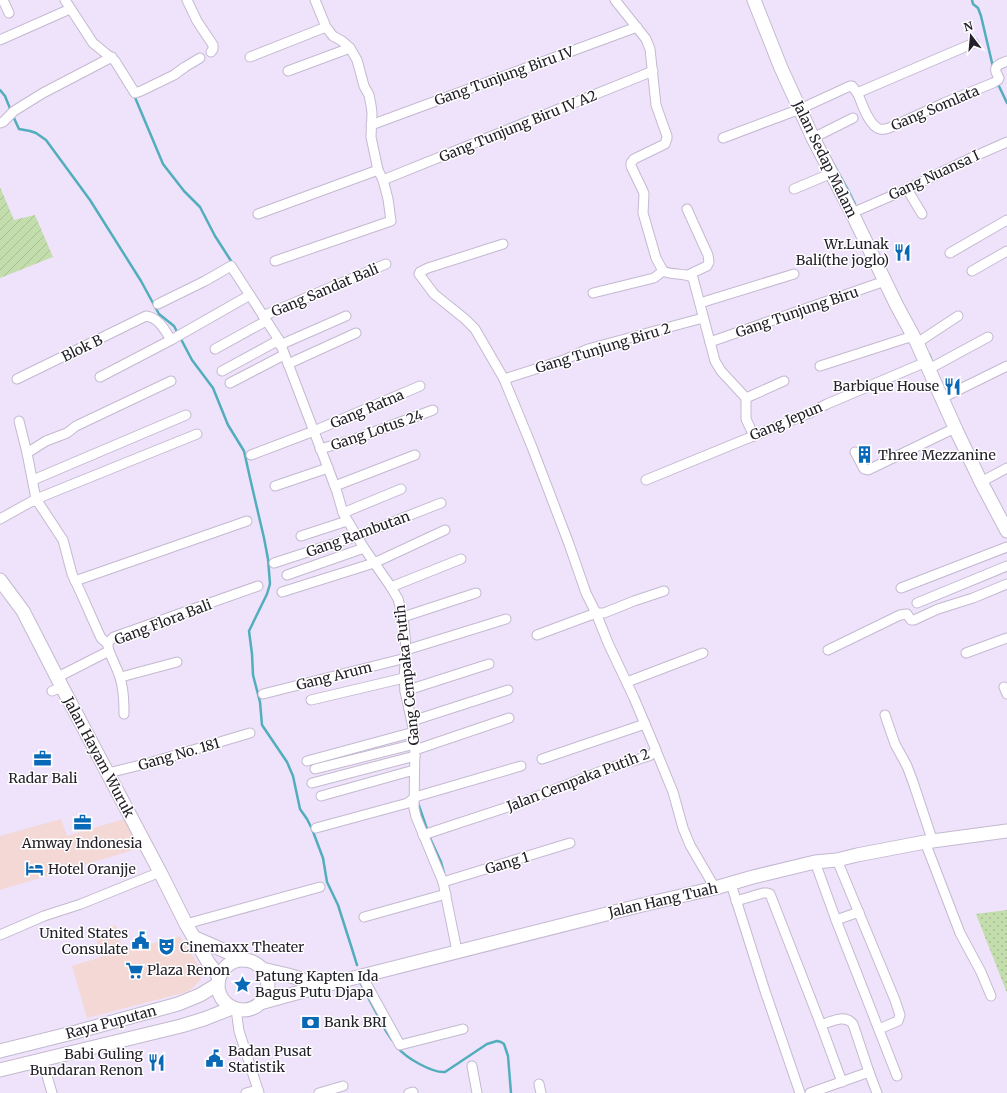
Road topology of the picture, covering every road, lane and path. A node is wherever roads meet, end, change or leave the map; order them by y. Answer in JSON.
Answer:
{"nodes":[{"id":1,"x":3,"y":0,"type":"edge"},
{"id":2,"x":65,"y":0,"type":"edge"},
{"id":3,"x":187,"y":0,"type":"edge"},
{"id":4,"x":315,"y":0,"type":"edge"},
{"id":5,"x":615,"y":0,"type":"edge"},
{"id":6,"x":754,"y":0,"type":"edge"},
{"id":7,"x":70,"y":9,"type":"junction"},
{"id":8,"x":9,"y":13,"type":"dead end"},
{"id":9,"x":326,"y":27,"type":"junction"},
{"id":10,"x":637,"y":28,"type":"junction"},
{"id":11,"x":0,"y":40,"type":"edge"},
{"id":12,"x":974,"y":43,"type":"dead end"},
{"id":13,"x":350,"y":48,"type":"junction"},
{"id":14,"x":211,"y":52,"type":"dead end"},
{"id":15,"x":112,"y":57,"type":"junction"},
{"id":16,"x":250,"y":57,"type":"dead end"},
{"id":17,"x":200,"y":58,"type":"dead end"},
{"id":18,"x":1007,"y":61,"type":"edge"},
{"id":19,"x":288,"y":71,"type":"dead end"},
{"id":20,"x":653,"y":71,"type":"junction"},
{"id":21,"x":857,"y":93,"type":"junction"},
{"id":22,"x":804,"y":107,"type":"junction"},
{"id":23,"x":852,"y":118,"type":"dead end"},
{"id":24,"x":0,"y":123,"type":"edge"},
{"id":25,"x":371,"y":125,"type":"junction"},
{"id":26,"x":817,"y":136,"type":"junction"},
{"id":27,"x":723,"y":138,"type":"dead end"},
{"id":28,"x":1007,"y":142,"type":"edge"},
{"id":29,"x":378,"y":170,"type":"junction"},
{"id":30,"x":832,"y":173,"type":"junction"},
{"id":31,"x":383,"y":180,"type":"junction"},
{"id":32,"x":794,"y":189,"type":"dead end"},
{"id":33,"x":907,"y":189,"type":"junction"},
{"id":34,"x":687,"y":209,"type":"dead end"},
{"id":35,"x":856,"y":211,"type":"junction"},
{"id":36,"x":258,"y":214,"type":"dead end"},
{"id":37,"x":922,"y":214,"type":"dead end"},
{"id":38,"x":1007,"y":220,"type":"edge"},
{"id":39,"x":503,"y":244,"type":"dead end"},
{"id":40,"x":1007,"y":251,"type":"edge"},
{"id":41,"x":950,"y":253,"type":"dead end"},
{"id":42,"x":275,"y":261,"type":"dead end"},
{"id":43,"x":386,"y":264,"type":"dead end"},
{"id":44,"x":663,"y":271,"type":"junction"},
{"id":45,"x":972,"y":271,"type":"dead end"},
{"id":46,"x":794,"y":274,"type":"dead end"},
{"id":47,"x":688,"y":275,"type":"junction"},
{"id":48,"x":885,"y":281,"type":"junction"},
{"id":49,"x":593,"y":293,"type":"dead end"},
{"id":50,"x":250,"y":295,"type":"junction"},
{"id":51,"x":700,"y":303,"type":"junction"},
{"id":52,"x":158,"y":304,"type":"dead end"},
{"id":53,"x":346,"y":316,"type":"dead end"},
{"id":54,"x":958,"y":316,"type":"dead end"},
{"id":55,"x":703,"y":318,"type":"junction"},
{"id":56,"x":265,"y":319,"type":"junction"},
{"id":57,"x":356,"y":333,"type":"dead end"},
{"id":58,"x":176,"y":337,"type":"junction"},
{"id":59,"x":988,"y":337,"type":"dead end"},
{"id":60,"x":918,"y":340,"type":"junction"},
{"id":61,"x":280,"y":342,"type":"junction"},
{"id":62,"x":710,"y":342,"type":"junction"},
{"id":63,"x":215,"y":349,"type":"dead end"},
{"id":64,"x":286,"y":359,"type":"junction"},
{"id":65,"x":820,"y":366,"type":"dead end"},
{"id":66,"x":931,"y":366,"type":"junction"},
{"id":67,"x":1007,"y":366,"type":"edge"},
{"id":68,"x":222,"y":371,"type":"dead end"},
{"id":69,"x":100,"y":377,"type":"dead end"},
{"id":70,"x":17,"y":379,"type":"dead end"},
{"id":71,"x":504,"y":379,"type":"junction"},
{"id":72,"x":171,"y":381,"type":"dead end"},
{"id":73,"x":784,"y":381,"type":"dead end"},
{"id":74,"x":230,"y":383,"type":"dead end"},
{"id":75,"x":420,"y":386,"type":"dead end"},
{"id":76,"x":946,"y":396,"type":"junction"},
{"id":77,"x":746,"y":398,"type":"junction"},
{"id":78,"x":433,"y":410,"type":"dead end"},
{"id":79,"x":186,"y":415,"type":"dead end"},
{"id":80,"x":19,"y":421,"type":"dead end"},
{"id":81,"x":955,"y":428,"type":"junction"},
{"id":82,"x":314,"y":431,"type":"junction"},
{"id":83,"x":197,"y":434,"type":"dead end"},
{"id":84,"x":754,"y":436,"type":"junction"},
{"id":85,"x":320,"y":449,"type":"junction"},
{"id":86,"x":855,"y":452,"type":"dead end"},
{"id":87,"x":28,"y":453,"type":"junction"},
{"id":88,"x":251,"y":455,"type":"dead end"},
{"id":89,"x":415,"y":455,"type":"dead end"},
{"id":90,"x":328,"y":468,"type":"junction"},
{"id":91,"x":1007,"y":468,"type":"edge"},
{"id":92,"x":33,"y":480,"type":"junction"},
{"id":93,"x":646,"y":480,"type":"dead end"},
{"id":94,"x":985,"y":480,"type":"junction"},
{"id":95,"x":275,"y":486,"type":"dead end"},
{"id":96,"x":335,"y":486,"type":"junction"},
{"id":97,"x":401,"y":489,"type":"dead end"},
{"id":98,"x":36,"y":499,"type":"junction"},
{"id":99,"x":441,"y":503,"type":"dead end"},
{"id":100,"x":1002,"y":511,"type":"edge"},
{"id":101,"x":345,"y":517,"type":"junction"},
{"id":102,"x":0,"y":519,"type":"edge"},
{"id":103,"x":247,"y":521,"type":"dead end"},
{"id":104,"x":445,"y":530,"type":"dead end"},
{"id":105,"x":1007,"y":531,"type":"edge"},
{"id":106,"x":301,"y":536,"type":"dead end"},
{"id":107,"x":357,"y":536,"type":"junction"},
{"id":108,"x":1007,"y":547,"type":"edge"},
{"id":109,"x":364,"y":548,"type":"junction"},
{"id":110,"x":461,"y":559,"type":"dead end"},
{"id":111,"x":374,"y":562,"type":"junction"},
{"id":112,"x":274,"y":563,"type":"dead end"},
{"id":113,"x":1007,"y":566,"type":"edge"},
{"id":114,"x":287,"y":575,"type":"dead end"},
{"id":115,"x":0,"y":580,"type":"edge"},
{"id":116,"x":75,"y":581,"type":"junction"},
{"id":117,"x":1007,"y":584,"type":"edge"},
{"id":118,"x":258,"y":586,"type":"dead end"},
{"id":119,"x":391,"y":586,"type":"junction"},
{"id":120,"x":901,"y":588,"type":"dead end"},
{"id":121,"x":664,"y":591,"type":"dead end"},
{"id":122,"x":282,"y":592,"type":"dead end"},
{"id":123,"x":476,"y":593,"type":"dead end"},
{"id":124,"x":917,"y":602,"type":"dead end"},
{"id":125,"x":596,"y":613,"type":"junction"},
{"id":126,"x":403,"y":617,"type":"junction"},
{"id":127,"x":506,"y":619,"type":"dead end"},
{"id":128,"x":537,"y":635,"type":"dead end"},
{"id":129,"x":1007,"y":638,"type":"edge"},
{"id":130,"x":109,"y":647,"type":"junction"},
{"id":131,"x":828,"y":650,"type":"dead end"},
{"id":132,"x":703,"y":653,"type":"dead end"},
{"id":133,"x":966,"y":653,"type":"dead end"},
{"id":134,"x":406,"y":654,"type":"junction"},
{"id":135,"x":178,"y":662,"type":"dead end"},
{"id":136,"x":489,"y":664,"type":"dead end"},
{"id":137,"x":121,"y":676,"type":"junction"},
{"id":138,"x":404,"y":678,"type":"junction"},
{"id":139,"x":627,"y":682,"type":"junction"},
{"id":140,"x":57,"y":685,"type":"junction"},
{"id":141,"x":508,"y":690,"type":"dead end"},
{"id":142,"x":405,"y":691,"type":"junction"},
{"id":143,"x":263,"y":694,"type":"dead end"},
{"id":144,"x":311,"y":700,"type":"dead end"},
{"id":145,"x":124,"y":714,"type":"dead end"},
{"id":146,"x":885,"y":715,"type":"dead end"},
{"id":147,"x":509,"y":718,"type":"dead end"},
{"id":148,"x":412,"y":721,"type":"junction"},
{"id":149,"x":645,"y":724,"type":"junction"},
{"id":150,"x":414,"y":732,"type":"junction"},
{"id":151,"x":250,"y":733,"type":"dead end"},
{"id":152,"x":415,"y":750,"type":"junction"},
{"id":153,"x":655,"y":751,"type":"junction"},
{"id":154,"x":542,"y":759,"type":"dead end"},
{"id":155,"x":308,"y":760,"type":"dead end"},
{"id":156,"x":521,"y":766,"type":"dead end"},
{"id":157,"x":315,"y":769,"type":"dead end"},
{"id":158,"x":414,"y":770,"type":"junction"},
{"id":159,"x":108,"y":773,"type":"junction"},
{"id":160,"x":312,"y":782,"type":"dead end"},
{"id":161,"x":321,"y":796,"type":"dead end"},
{"id":162,"x":415,"y":797,"type":"junction"},
{"id":163,"x":316,"y":828,"type":"dead end"},
{"id":164,"x":1007,"y":831,"type":"edge"},
{"id":165,"x":423,"y":835,"type":"junction"},
{"id":166,"x":929,"y":842,"type":"junction"},
{"id":167,"x":570,"y":843,"type":"dead end"},
{"id":168,"x":837,"y":860,"type":"junction"},
{"id":169,"x":816,"y":862,"type":"junction"},
{"id":170,"x":160,"y":872,"type":"junction"},
{"id":171,"x":443,"y":882,"type":"junction"},
{"id":172,"x":731,"y":884,"type":"junction"},
{"id":173,"x":320,"y":887,"type":"dead end"},
{"id":174,"x":715,"y":888,"type":"junction"},
{"id":175,"x":446,"y":894,"type":"junction"},
{"id":176,"x":736,"y":901,"type":"junction"},
{"id":177,"x":859,"y":912,"type":"junction"},
{"id":178,"x":364,"y":917,"type":"dead end"},
{"id":179,"x":836,"y":920,"type":"junction"},
{"id":180,"x":186,"y":924,"type":"junction"},
{"id":181,"x":0,"y":935,"type":"edge"},
{"id":182,"x":194,"y":938,"type":"junction"},
{"id":183,"x":457,"y":952,"type":"junction"},
{"id":184,"x":247,"y":960,"type":"junction"},
{"id":185,"x":262,"y":969,"type":"junction"},
{"id":186,"x":362,"y":976,"type":"junction"},
{"id":187,"x":218,"y":980,"type":"junction"},
{"id":188,"x":322,"y":986,"type":"junction"},
{"id":189,"x":991,"y":996,"type":"dead end"},
{"id":190,"x":260,"y":1004,"type":"junction"},
{"id":191,"x":236,"y":1009,"type":"junction"},
{"id":192,"x":821,"y":1024,"type":"junction"},
{"id":193,"x":463,"y":1029,"type":"dead end"},
{"id":194,"x":879,"y":1029,"type":"junction"},
{"id":195,"x":0,"y":1052,"type":"edge"},
{"id":196,"x":42,"y":1059,"type":"junction"},
{"id":197,"x":472,"y":1066,"type":"dead end"},
{"id":198,"x":0,"y":1070,"type":"edge"},
{"id":199,"x":869,"y":1072,"type":"junction"},
{"id":200,"x":897,"y":1076,"type":"dead end"},
{"id":201,"x":842,"y":1082,"type":"junction"},
{"id":202,"x":343,"y":1086,"type":"dead end"},
{"id":203,"x":258,"y":1091,"type":"edge"},
{"id":204,"x":52,"y":1093,"type":"edge"},
{"id":205,"x":246,"y":1093,"type":"edge"},
{"id":206,"x":319,"y":1093,"type":"edge"},
{"id":207,"x":477,"y":1093,"type":"edge"},
{"id":208,"x":800,"y":1093,"type":"edge"},
{"id":209,"x":810,"y":1093,"type":"edge"},
{"id":210,"x":877,"y":1093,"type":"edge"}],
"edges":[{"from":1,"to":8,"type":"street"},
{"from":2,"to":7,"type":"street"},
{"from":3,"to":14,"type":"street"},
{"from":4,"to":9,"type":"street"},
{"from":5,"to":10,"type":"street"},
{"from":6,"to":22,"type":"main road","name":"Jalan Sedap Malam"},
{"from":7,"to":11,"type":"street"},
{"from":7,"to":15,"type":"street"},
{"from":9,"to":13,"type":"street"},
{"from":9,"to":16,"type":"street"},
{"from":10,"to":20,"type":"street"},
{"from":10,"to":25,"type":"street","name":"Gang Tunjung Biru IV"},
{"from":12,"to":21,"type":"street"},
{"from":13,"to":19,"type":"street"},
{"from":13,"to":25,"type":"street"},
{"from":15,"to":17,"type":"street"},
{"from":15,"to":24,"type":"street"},
{"from":18,"to":21,"type":"street","name":"Gang Somlata"},
{"from":20,"to":31,"type":"street","name":"Gang Tunjung Biru IV A2"},
{"from":20,"to":44,"type":"street"},
{"from":21,"to":22,"type":"street"},
{"from":22,"to":26,"type":"main road","name":"Jalan Sedap Malam"},
{"from":22,"to":27,"type":"street"},
{"from":23,"to":26,"type":"street"},
{"from":25,"to":29,"type":"street"},
{"from":26,"to":30,"type":"main road","name":"Jalan Sedap Malam"},
{"from":28,"to":33,"type":"street","name":"Gang Nuansa I"},
{"from":29,"to":31,"type":"street"},
{"from":29,"to":36,"type":"street"},
{"from":30,"to":32,"type":"street"},
{"from":30,"to":35,"type":"main road","name":"Jalan Sedap Malam"},
{"from":31,"to":42,"type":"street"},
{"from":33,"to":35,"type":"street","name":"Gang Nuansa I"},
{"from":33,"to":37,"type":"street"},
{"from":34,"to":47,"type":"street"},
{"from":35,"to":48,"type":"main road","name":"Jalan Sedap Malam"},
{"from":38,"to":41,"type":"street"},
{"from":39,"to":71,"type":"street","name":"Jalan Cempaka Putih 2"},
{"from":40,"to":45,"type":"street"},
{"from":43,"to":56,"type":"street","name":"Gang Sandat Bali"},
{"from":44,"to":47,"type":"street"},
{"from":44,"to":49,"type":"street"},
{"from":46,"to":51,"type":"street"},
{"from":47,"to":51,"type":"street"},
{"from":48,"to":60,"type":"main road","name":"Jalan Sedap Malam"},
{"from":48,"to":62,"type":"street","name":"Gang Tunjung Biru"},
{"from":50,"to":52,"type":"street","name":"Gang Cempaka Putih"},
{"from":50,"to":56,"type":"street","name":"Gang Cempaka Putih"},
{"from":50,"to":58,"type":"street"},
{"from":51,"to":55,"type":"street"},
{"from":53,"to":61,"type":"street"},
{"from":54,"to":60,"type":"street"},
{"from":55,"to":62,"type":"street"},
{"from":55,"to":71,"type":"street","name":"Gang Tunjung Biru 2"},
{"from":56,"to":61,"type":"street","name":"Gang Cempaka Putih"},
{"from":56,"to":63,"type":"street","name":"Gang Sandat Bali"},
{"from":57,"to":64,"type":"street"},
{"from":58,"to":69,"type":"street"},
{"from":58,"to":70,"type":"street","name":"Blok B"},
{"from":59,"to":66,"type":"street","name":"Gang Jepun"},
{"from":60,"to":65,"type":"street"},
{"from":60,"to":66,"type":"main road","name":"Jalan Sedap Malam"},
{"from":61,"to":64,"type":"street","name":"Gang Cempaka Putih"},
{"from":61,"to":68,"type":"street"},
{"from":62,"to":77,"type":"street"},
{"from":64,"to":74,"type":"street"},
{"from":64,"to":82,"type":"street","name":"Gang Cempaka Putih"},
{"from":66,"to":76,"type":"main road","name":"Jalan Sedap Malam"},
{"from":66,"to":84,"type":"street","name":"Gang Jepun"},
{"from":67,"to":76,"type":"street"},
{"from":71,"to":125,"type":"street","name":"Jalan Cempaka Putih 2"},
{"from":72,"to":87,"type":"street"},
{"from":73,"to":77,"type":"street"},
{"from":75,"to":82,"type":"street","name":"Gang Ratna"},
{"from":76,"to":81,"type":"main road","name":"Jalan Sedap Malam"},
{"from":77,"to":84,"type":"street"},
{"from":78,"to":85,"type":"street","name":"Gang Lotus 24"},
{"from":79,"to":92,"type":"street"},
{"from":80,"to":87,"type":"street"},
{"from":81,"to":86,"type":"street"},
{"from":81,"to":94,"type":"main road","name":"Jalan Sedap Malam"},
{"from":82,"to":85,"type":"street","name":"Gang Cempaka Putih"},
{"from":82,"to":88,"type":"street","name":"Gang Ratna"},
{"from":83,"to":98,"type":"street"},
{"from":84,"to":93,"type":"street","name":"Gang Jepun"},
{"from":85,"to":90,"type":"street","name":"Gang Cempaka Putih"},
{"from":87,"to":92,"type":"street"},
{"from":89,"to":96,"type":"street"},
{"from":90,"to":95,"type":"street"},
{"from":90,"to":96,"type":"street","name":"Gang Cempaka Putih"},
{"from":91,"to":94,"type":"street"},
{"from":92,"to":98,"type":"street"},
{"from":94,"to":100,"type":"main road","name":"Jalan Sedap Malam"},
{"from":96,"to":101,"type":"street","name":"Gang Cempaka Putih"},
{"from":97,"to":101,"type":"street"},
{"from":98,"to":102,"type":"street"},
{"from":98,"to":116,"type":"street"},
{"from":99,"to":107,"type":"street","name":"Gang Rambutan"},
{"from":100,"to":105,"type":"main road","name":"Jalan Sedap Malam"},
{"from":101,"to":106,"type":"street"},
{"from":101,"to":107,"type":"street","name":"Gang Cempaka Putih"},
{"from":103,"to":116,"type":"street"},
{"from":104,"to":111,"type":"street"},
{"from":107,"to":109,"type":"street","name":"Gang Cempaka Putih"},
{"from":107,"to":112,"type":"street","name":"Gang Rambutan"},
{"from":108,"to":120,"type":"street"},
{"from":109,"to":111,"type":"street","name":"Gang Cempaka Putih"},
{"from":109,"to":114,"type":"street"},
{"from":110,"to":119,"type":"street"},
{"from":111,"to":119,"type":"street","name":"Gang Cempaka Putih"},
{"from":111,"to":122,"type":"street"},
{"from":113,"to":124,"type":"street"},
{"from":115,"to":140,"type":"main road","name":"Jalan Hayam Wuruk"},
{"from":116,"to":130,"type":"street"},
{"from":117,"to":131,"type":"street"},
{"from":118,"to":130,"type":"street","name":"Gang Flora Bali"},
{"from":119,"to":126,"type":"street","name":"Gang Cempaka Putih"},
{"from":121,"to":125,"type":"street"},
{"from":123,"to":126,"type":"street"},
{"from":125,"to":128,"type":"street"},
{"from":125,"to":139,"type":"street","name":"Jalan Cempaka Putih 2"},
{"from":126,"to":134,"type":"street","name":"Gang Cempaka Putih"},
{"from":127,"to":134,"type":"street","name":"Gang Arum"},
{"from":129,"to":133,"type":"street"},
{"from":130,"to":137,"type":"street"},
{"from":130,"to":140,"type":"street","name":"Gang Flora Bali"},
{"from":132,"to":139,"type":"street"},
{"from":134,"to":138,"type":"street","name":"Gang Cempaka Putih"},
{"from":134,"to":143,"type":"street","name":"Gang Arum"},
{"from":135,"to":137,"type":"street"},
{"from":136,"to":142,"type":"street"},
{"from":137,"to":145,"type":"street"},
{"from":138,"to":142,"type":"street","name":"Gang Cempaka Putih"},
{"from":138,"to":144,"type":"street"},
{"from":139,"to":149,"type":"street","name":"Jalan Cempaka Putih 2"},
{"from":140,"to":159,"type":"main road","name":"Jalan Hayam Wuruk"},
{"from":141,"to":148,"type":"street"},
{"from":142,"to":148,"type":"street","name":"Gang Cempaka Putih"},
{"from":146,"to":166,"type":"street"},
{"from":147,"to":152,"type":"street"},
{"from":148,"to":150,"type":"street","name":"Gang Cempaka Putih"},
{"from":149,"to":153,"type":"street","name":"Jalan Cempaka Putih 2"},
{"from":149,"to":154,"type":"street"},
{"from":150,"to":152,"type":"street","name":"Gang Cempaka Putih"},
{"from":150,"to":155,"type":"street"},
{"from":151,"to":159,"type":"street","name":"Gang No. 181"},
{"from":152,"to":157,"type":"street"},
{"from":152,"to":158,"type":"street","name":"Gang Cempaka Putih"},
{"from":152,"to":160,"type":"street"},
{"from":153,"to":165,"type":"street","name":"Jalan Cempaka Putih 2"},
{"from":153,"to":174,"type":"street"},
{"from":156,"to":162,"type":"street"},
{"from":158,"to":161,"type":"street"},
{"from":158,"to":162,"type":"street","name":"Gang Cempaka Putih"},
{"from":159,"to":170,"type":"main road","name":"Jalan Hayam Wuruk"},
{"from":162,"to":163,"type":"street"},
{"from":162,"to":165,"type":"street","name":"Gang Cempaka Putih"},
{"from":164,"to":166,"type":"main road","name":"Jalan Hang Tuah"},
{"from":165,"to":171,"type":"street","name":"Gang Cempaka Putih"},
{"from":166,"to":168,"type":"main road","name":"Jalan Hang Tuah"},
{"from":166,"to":189,"type":"street"},
{"from":167,"to":171,"type":"street","name":"Gang 1"},
{"from":168,"to":169,"type":"main road","name":"Jalan Hang Tuah"},
{"from":168,"to":177,"type":"street"},
{"from":169,"to":172,"type":"main road","name":"Jalan Hang Tuah"},
{"from":169,"to":179,"type":"street"},
{"from":170,"to":180,"type":"main road","name":"Jalan Hayam Wuruk"},
{"from":170,"to":181,"type":"street"},
{"from":171,"to":175,"type":"street","name":"Gang Cempaka Putih"},
{"from":172,"to":174,"type":"main road","name":"Jalan Hang Tuah"},
{"from":172,"to":176,"type":"street"},
{"from":173,"to":180,"type":"street"},
{"from":174,"to":183,"type":"main road","name":"Jalan Hang Tuah"},
{"from":175,"to":178,"type":"street"},
{"from":175,"to":183,"type":"street","name":"Gang Cempaka Putih"},
{"from":176,"to":192,"type":"street"},
{"from":176,"to":208,"type":"street"},
{"from":177,"to":179,"type":"street"},
{"from":177,"to":194,"type":"street"},
{"from":179,"to":194,"type":"street"},
{"from":180,"to":182,"type":"main road","name":"Jalan Hayam Wuruk"},
{"from":182,"to":184,"type":"main road"},
{"from":182,"to":187,"type":"main road","name":"Jalan Hayam Wuruk"},
{"from":183,"to":186,"type":"main road","name":"Jalan Hang Tuah"},
{"from":184,"to":185,"type":"main road"},
{"from":184,"to":187,"type":"main road"},
{"from":185,"to":188,"type":"main road"},
{"from":185,"to":190,"type":"main road"},
{"from":186,"to":188,"type":"main road","name":"Jalan Hang Tuah"},
{"from":186,"to":193,"type":"street"},
{"from":187,"to":191,"type":"main road"},
{"from":187,"to":195,"type":"main road","name":"Raya Puputan"},
{"from":188,"to":190,"type":"main road","name":"Jalan Hang Tuah"},
{"from":190,"to":191,"type":"main road"},
{"from":191,"to":196,"type":"main road","name":"Raya Puputan"},
{"from":191,"to":203,"type":"street"},
{"from":192,"to":199,"type":"street"},
{"from":192,"to":201,"type":"street"},
{"from":194,"to":200,"type":"street"},
{"from":196,"to":198,"type":"main road","name":"Raya Puputan"},
{"from":196,"to":204,"type":"street"},
{"from":197,"to":207,"type":"street"},
{"from":199,"to":201,"type":"street"},
{"from":199,"to":210,"type":"street"},
{"from":201,"to":209,"type":"street"},
{"from":202,"to":206,"type":"street"},
{"from":203,"to":205,"type":"street"}]}
